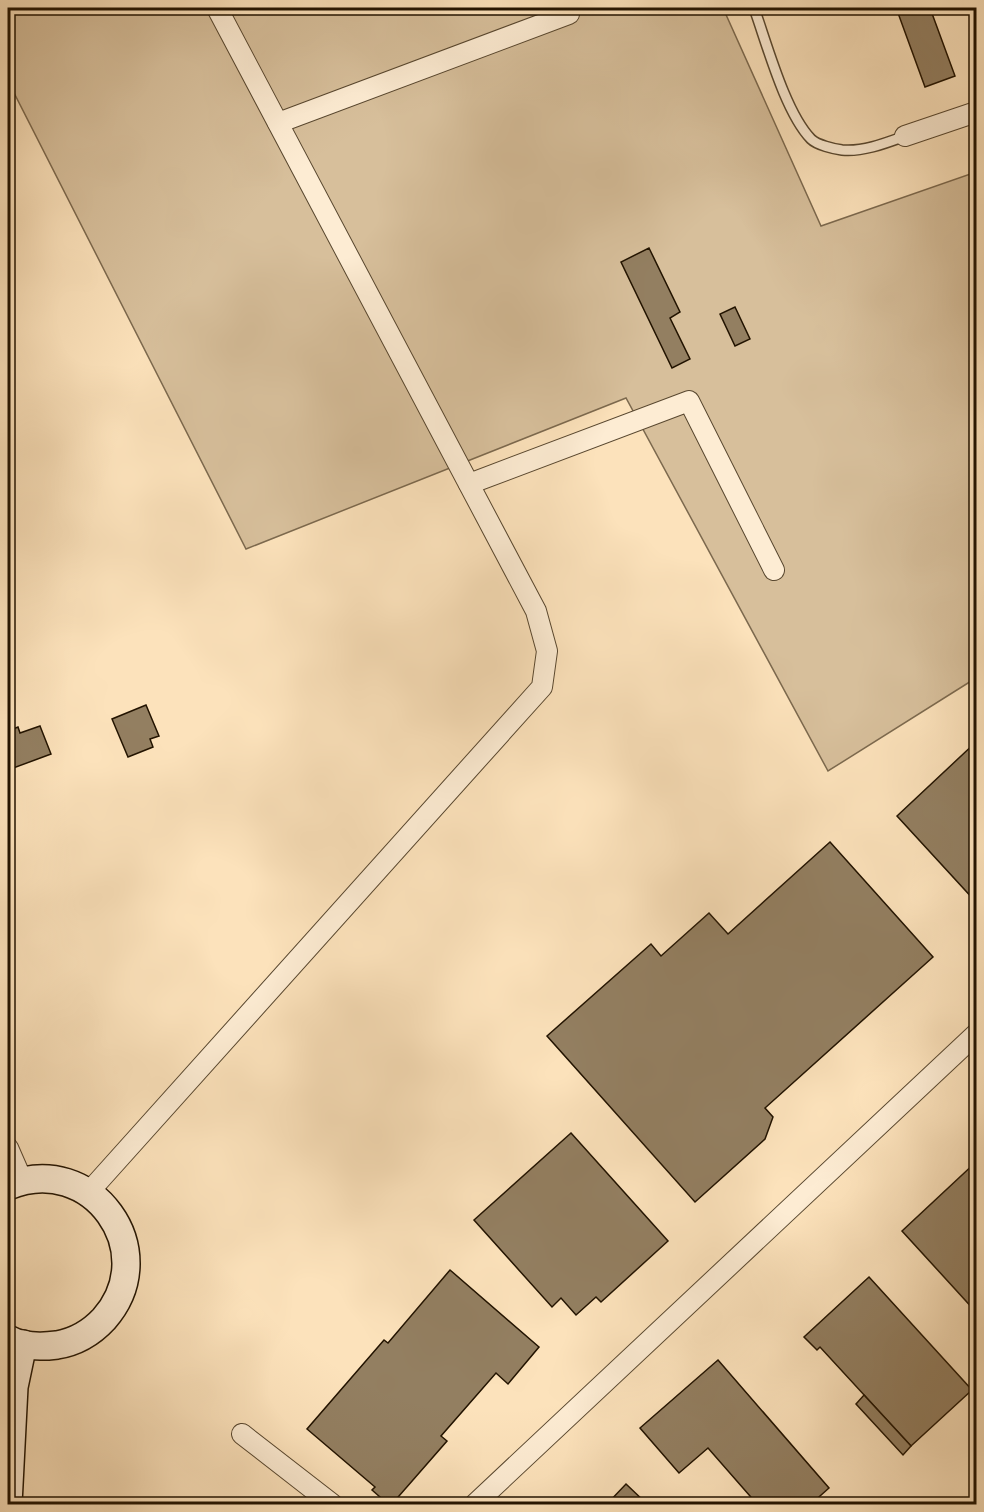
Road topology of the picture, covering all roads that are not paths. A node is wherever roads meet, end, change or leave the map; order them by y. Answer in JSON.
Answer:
{"nodes":[{"id":1,"x":217,"y":8,"type":"edge"},
{"id":2,"x":754,"y":8,"type":"edge"},
{"id":3,"x":569,"y":14,"type":"dead end"},
{"id":4,"x":976,"y":112,"type":"edge"},
{"id":5,"x":278,"y":123,"type":"junction"},
{"id":6,"x":905,"y":136,"type":"joint"},
{"id":7,"x":469,"y":484,"type":"junction"},
{"id":8,"x":774,"y":570,"type":"dead end"},
{"id":9,"x":976,"y":1034,"type":"edge"},
{"id":10,"x":8,"y":1148,"type":"edge"},
{"id":11,"x":15,"y":1183,"type":"edge"},
{"id":12,"x":88,"y":1193,"type":"junction"},
{"id":13,"x":15,"y":1342,"type":"edge"},
{"id":14,"x":242,"y":1434,"type":"dead end"},
{"id":15,"x":8,"y":1504,"type":"edge"},
{"id":16,"x":332,"y":1504,"type":"edge"},
{"id":17,"x":475,"y":1504,"type":"edge"}],
"edges":[{"from":1,"to":5,"type":"street"},
{"from":2,"to":6,"type":"lane"},
{"from":3,"to":5,"type":"street"},
{"from":4,"to":6,"type":"street"},
{"from":5,"to":7,"type":"street"},
{"from":7,"to":8,"type":"street"},
{"from":7,"to":12,"type":"street"},
{"from":9,"to":17,"type":"street"},
{"from":10,"to":11,"type":"street"},
{"from":11,"to":12,"type":"main road"},
{"from":12,"to":13,"type":"main road"},
{"from":13,"to":15,"type":"main road"},
{"from":14,"to":16,"type":"street"}]}
